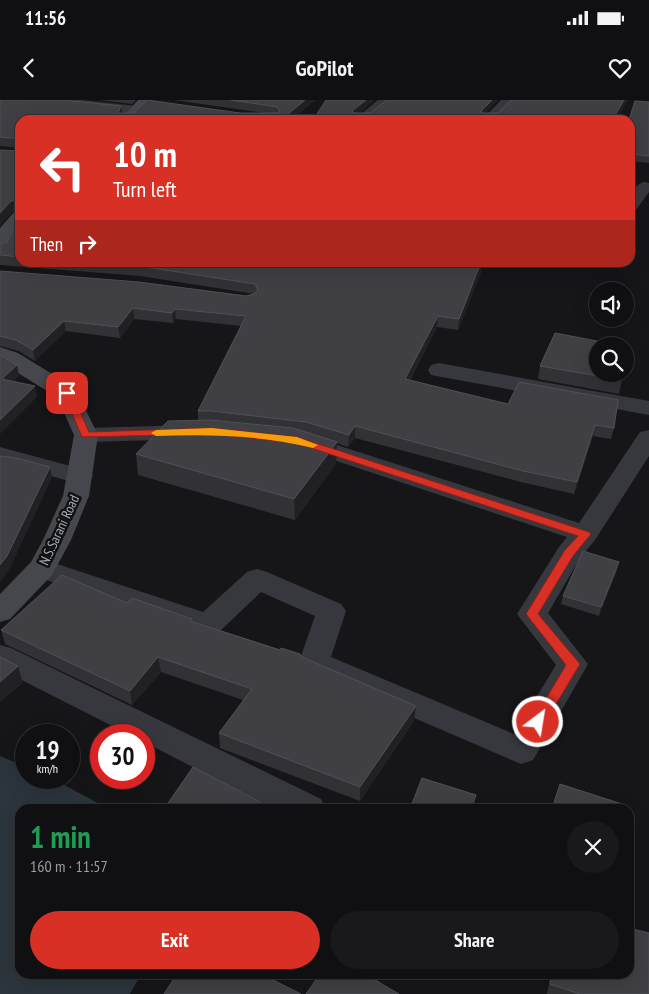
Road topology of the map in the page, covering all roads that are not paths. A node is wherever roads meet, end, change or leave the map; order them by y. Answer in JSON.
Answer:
{"nodes":[{"id":1,"x":38,"y":100,"type":"edge"},
{"id":2,"x":387,"y":100,"type":"edge"},
{"id":3,"x":509,"y":100,"type":"edge"},
{"id":4,"x":165,"y":104,"type":"edge"},
{"id":5,"x":139,"y":108,"type":"edge"},
{"id":6,"x":368,"y":115,"type":"edge"},
{"id":7,"x":494,"y":115,"type":"edge"},
{"id":8,"x":15,"y":222,"type":"edge"},
{"id":9,"x":0,"y":247,"type":"edge"},
{"id":10,"x":0,"y":354,"type":"edge"},
{"id":11,"x":439,"y":370,"type":"dead end"},
{"id":12,"x":649,"y":408,"type":"edge"},
{"id":13,"x":212,"y":431,"type":"edge"},
{"id":14,"x":86,"y":435,"type":"junction"},
{"id":15,"x":649,"y":437,"type":"edge"},
{"id":16,"x":278,"y":438,"type":"edge"},
{"id":17,"x":0,"y":454,"type":"edge"},
{"id":18,"x":80,"y":476,"type":"junction"},
{"id":19,"x":585,"y":534,"type":"junction"},
{"id":20,"x":42,"y":568,"type":"junction"},
{"id":21,"x":0,"y":612,"type":"edge"},
{"id":22,"x":0,"y":656,"type":"edge"},
{"id":23,"x":299,"y":804,"type":"edge"}],
"edges":[{"from":1,"to":5,"type":"street"},
{"from":2,"to":6,"type":"street"},
{"from":3,"to":7,"type":"street"},
{"from":4,"to":5,"type":"street"},
{"from":8,"to":9,"type":"street"},
{"from":10,"to":14,"type":"street"},
{"from":11,"to":12,"type":"street"},
{"from":13,"to":14,"type":"street"},
{"from":14,"to":18,"type":"street","name":"N.S.Sarani Road"},
{"from":15,"to":19,"type":"street"},
{"from":16,"to":19,"type":"street"},
{"from":17,"to":18,"type":"street"},
{"from":18,"to":20,"type":"street","name":"N.S.Sarani Road"},
{"from":19,"to":20,"type":"street"},
{"from":20,"to":21,"type":"street","name":"N.S.Sarani Road"},
{"from":22,"to":23,"type":"street"}]}
